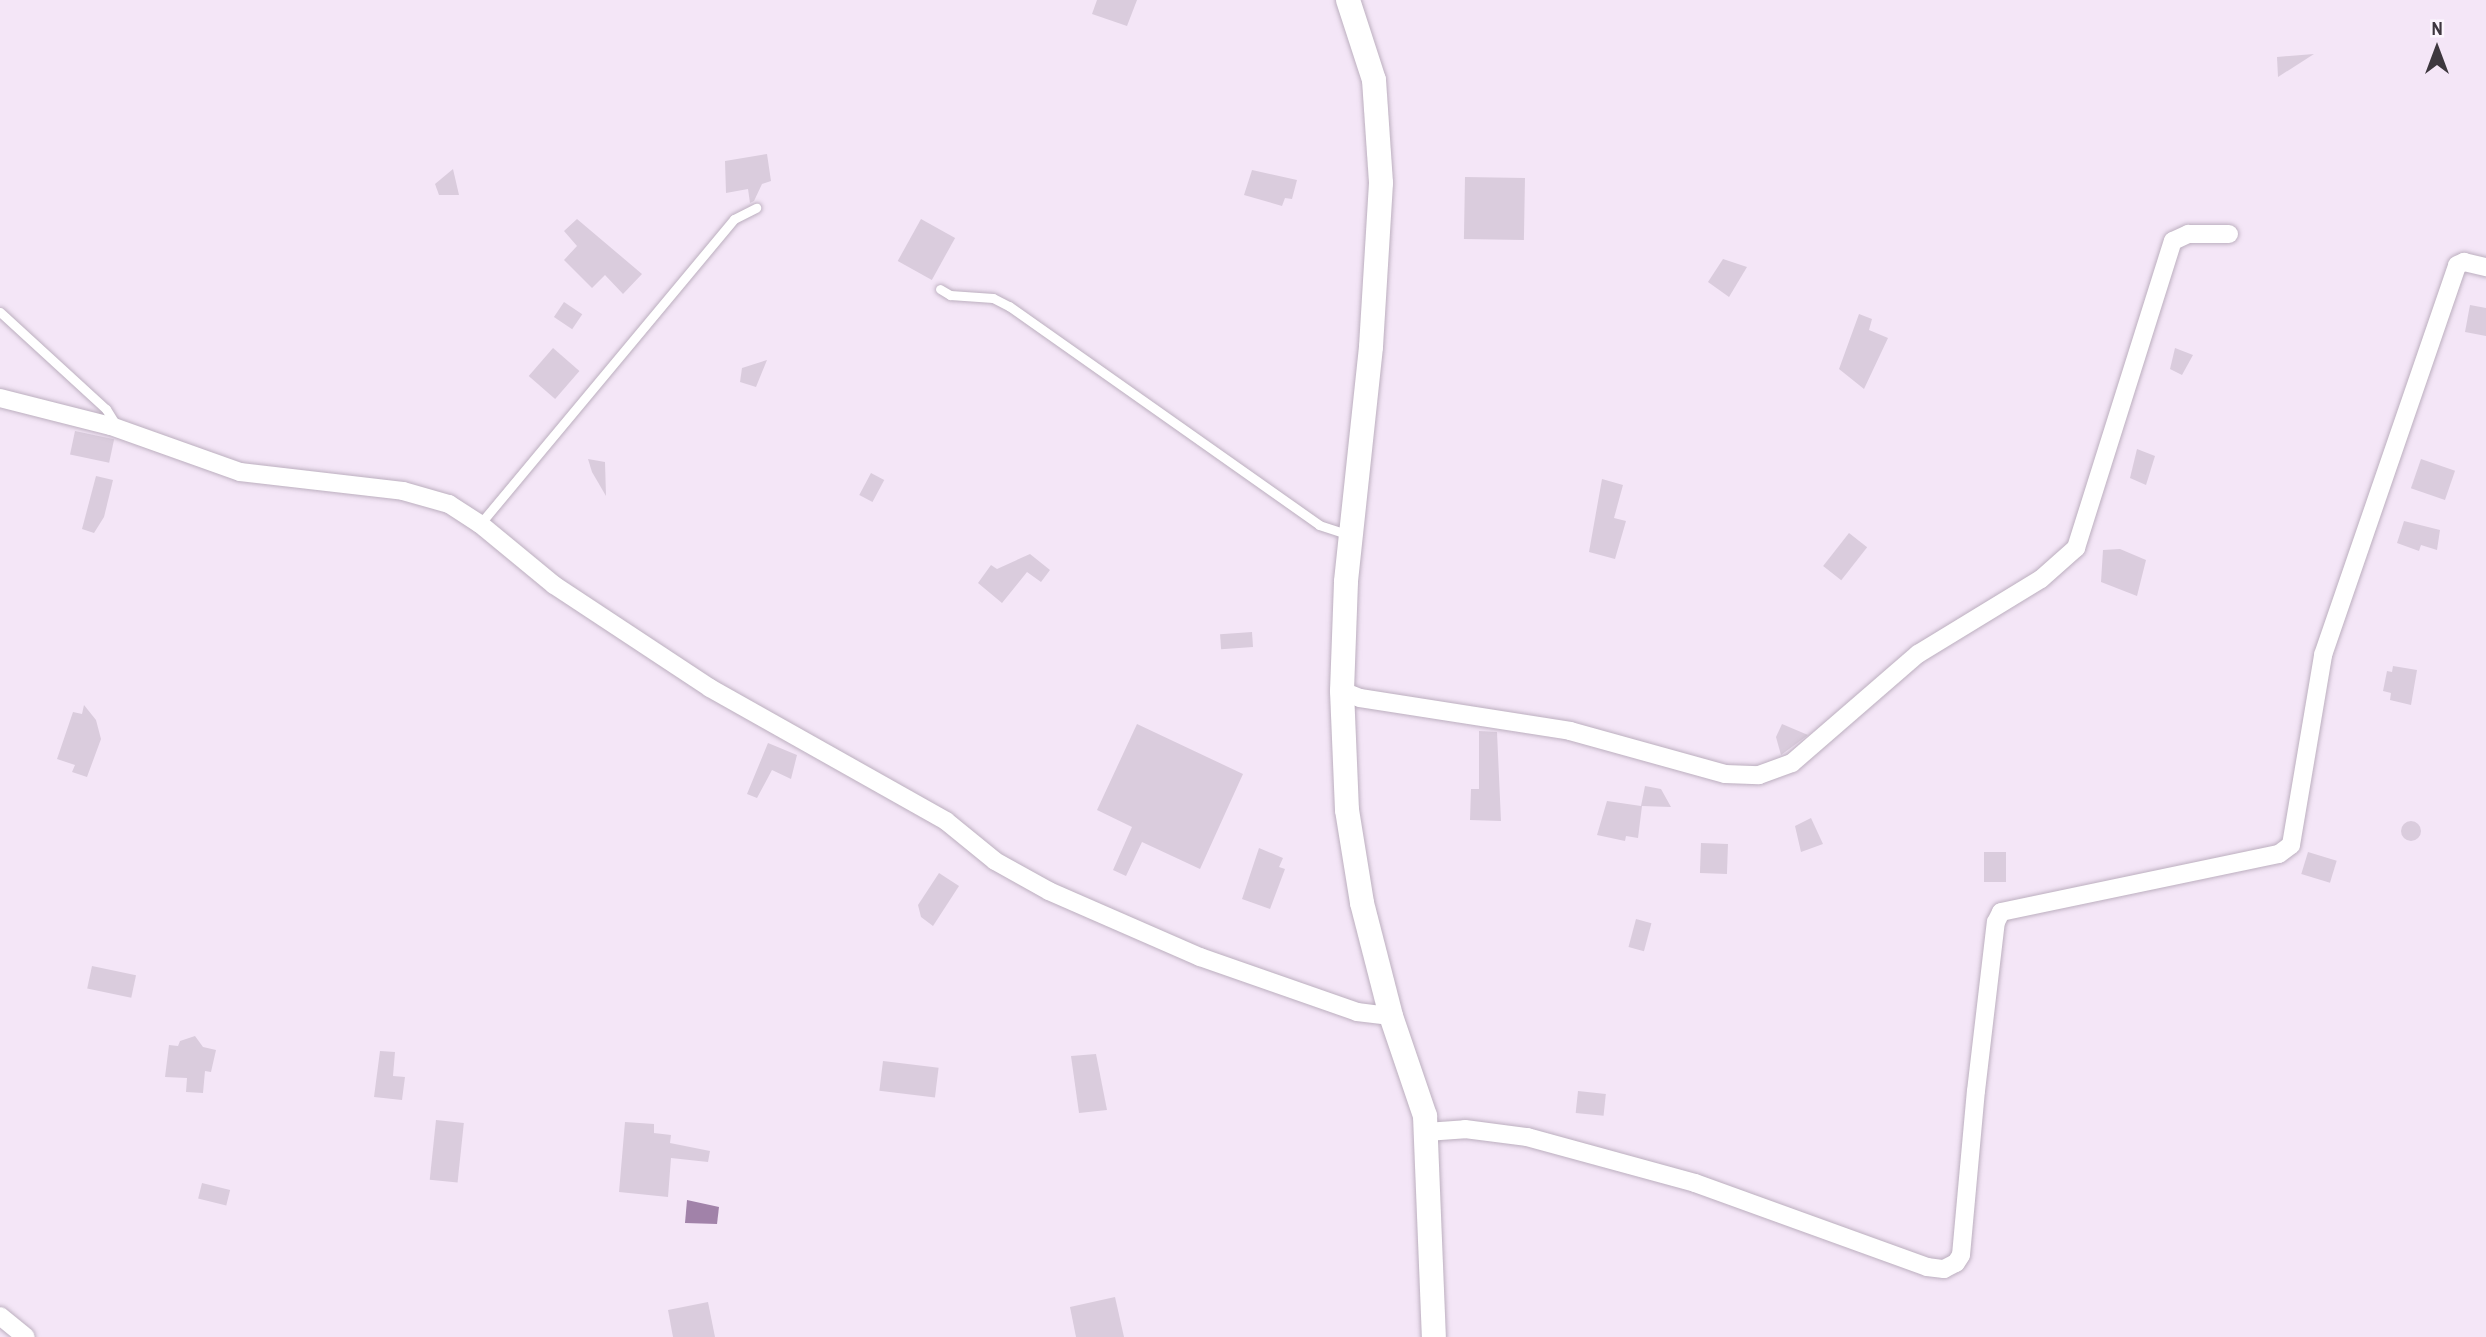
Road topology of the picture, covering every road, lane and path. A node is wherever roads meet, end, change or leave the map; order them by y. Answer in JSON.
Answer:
{"nodes":[{"id":1,"x":1348,"y":0,"type":"edge"},
{"id":2,"x":756,"y":208,"type":"dead end"},
{"id":3,"x":2229,"y":234,"type":"dead end"},
{"id":4,"x":2486,"y":267,"type":"edge"},
{"id":5,"x":940,"y":289,"type":"dead end"},
{"id":6,"x":0,"y":312,"type":"edge"},
{"id":7,"x":0,"y":398,"type":"edge"},
{"id":8,"x":118,"y":429,"type":"junction"},
{"id":9,"x":480,"y":524,"type":"junction"},
{"id":10,"x":1350,"y":535,"type":"junction"},
{"id":11,"x":1342,"y":691,"type":"junction"},
{"id":12,"x":1391,"y":1016,"type":"junction"},
{"id":13,"x":1426,"y":1132,"type":"junction"},
{"id":14,"x":0,"y":1316,"type":"edge"},
{"id":15,"x":26,"y":1337,"type":"edge"},
{"id":16,"x":1434,"y":1337,"type":"edge"}],
"edges":[{"from":1,"to":10,"type":"main road"},
{"from":2,"to":9,"type":"lane"},
{"from":3,"to":11,"type":"street"},
{"from":4,"to":13,"type":"street"},
{"from":5,"to":10,"type":"lane"},
{"from":6,"to":8,"type":"lane"},
{"from":7,"to":8,"type":"street"},
{"from":8,"to":9,"type":"street"},
{"from":9,"to":12,"type":"street"},
{"from":10,"to":11,"type":"main road"},
{"from":11,"to":12,"type":"main road"},
{"from":12,"to":13,"type":"main road"},
{"from":13,"to":16,"type":"main road"},
{"from":14,"to":15,"type":"street"}]}
